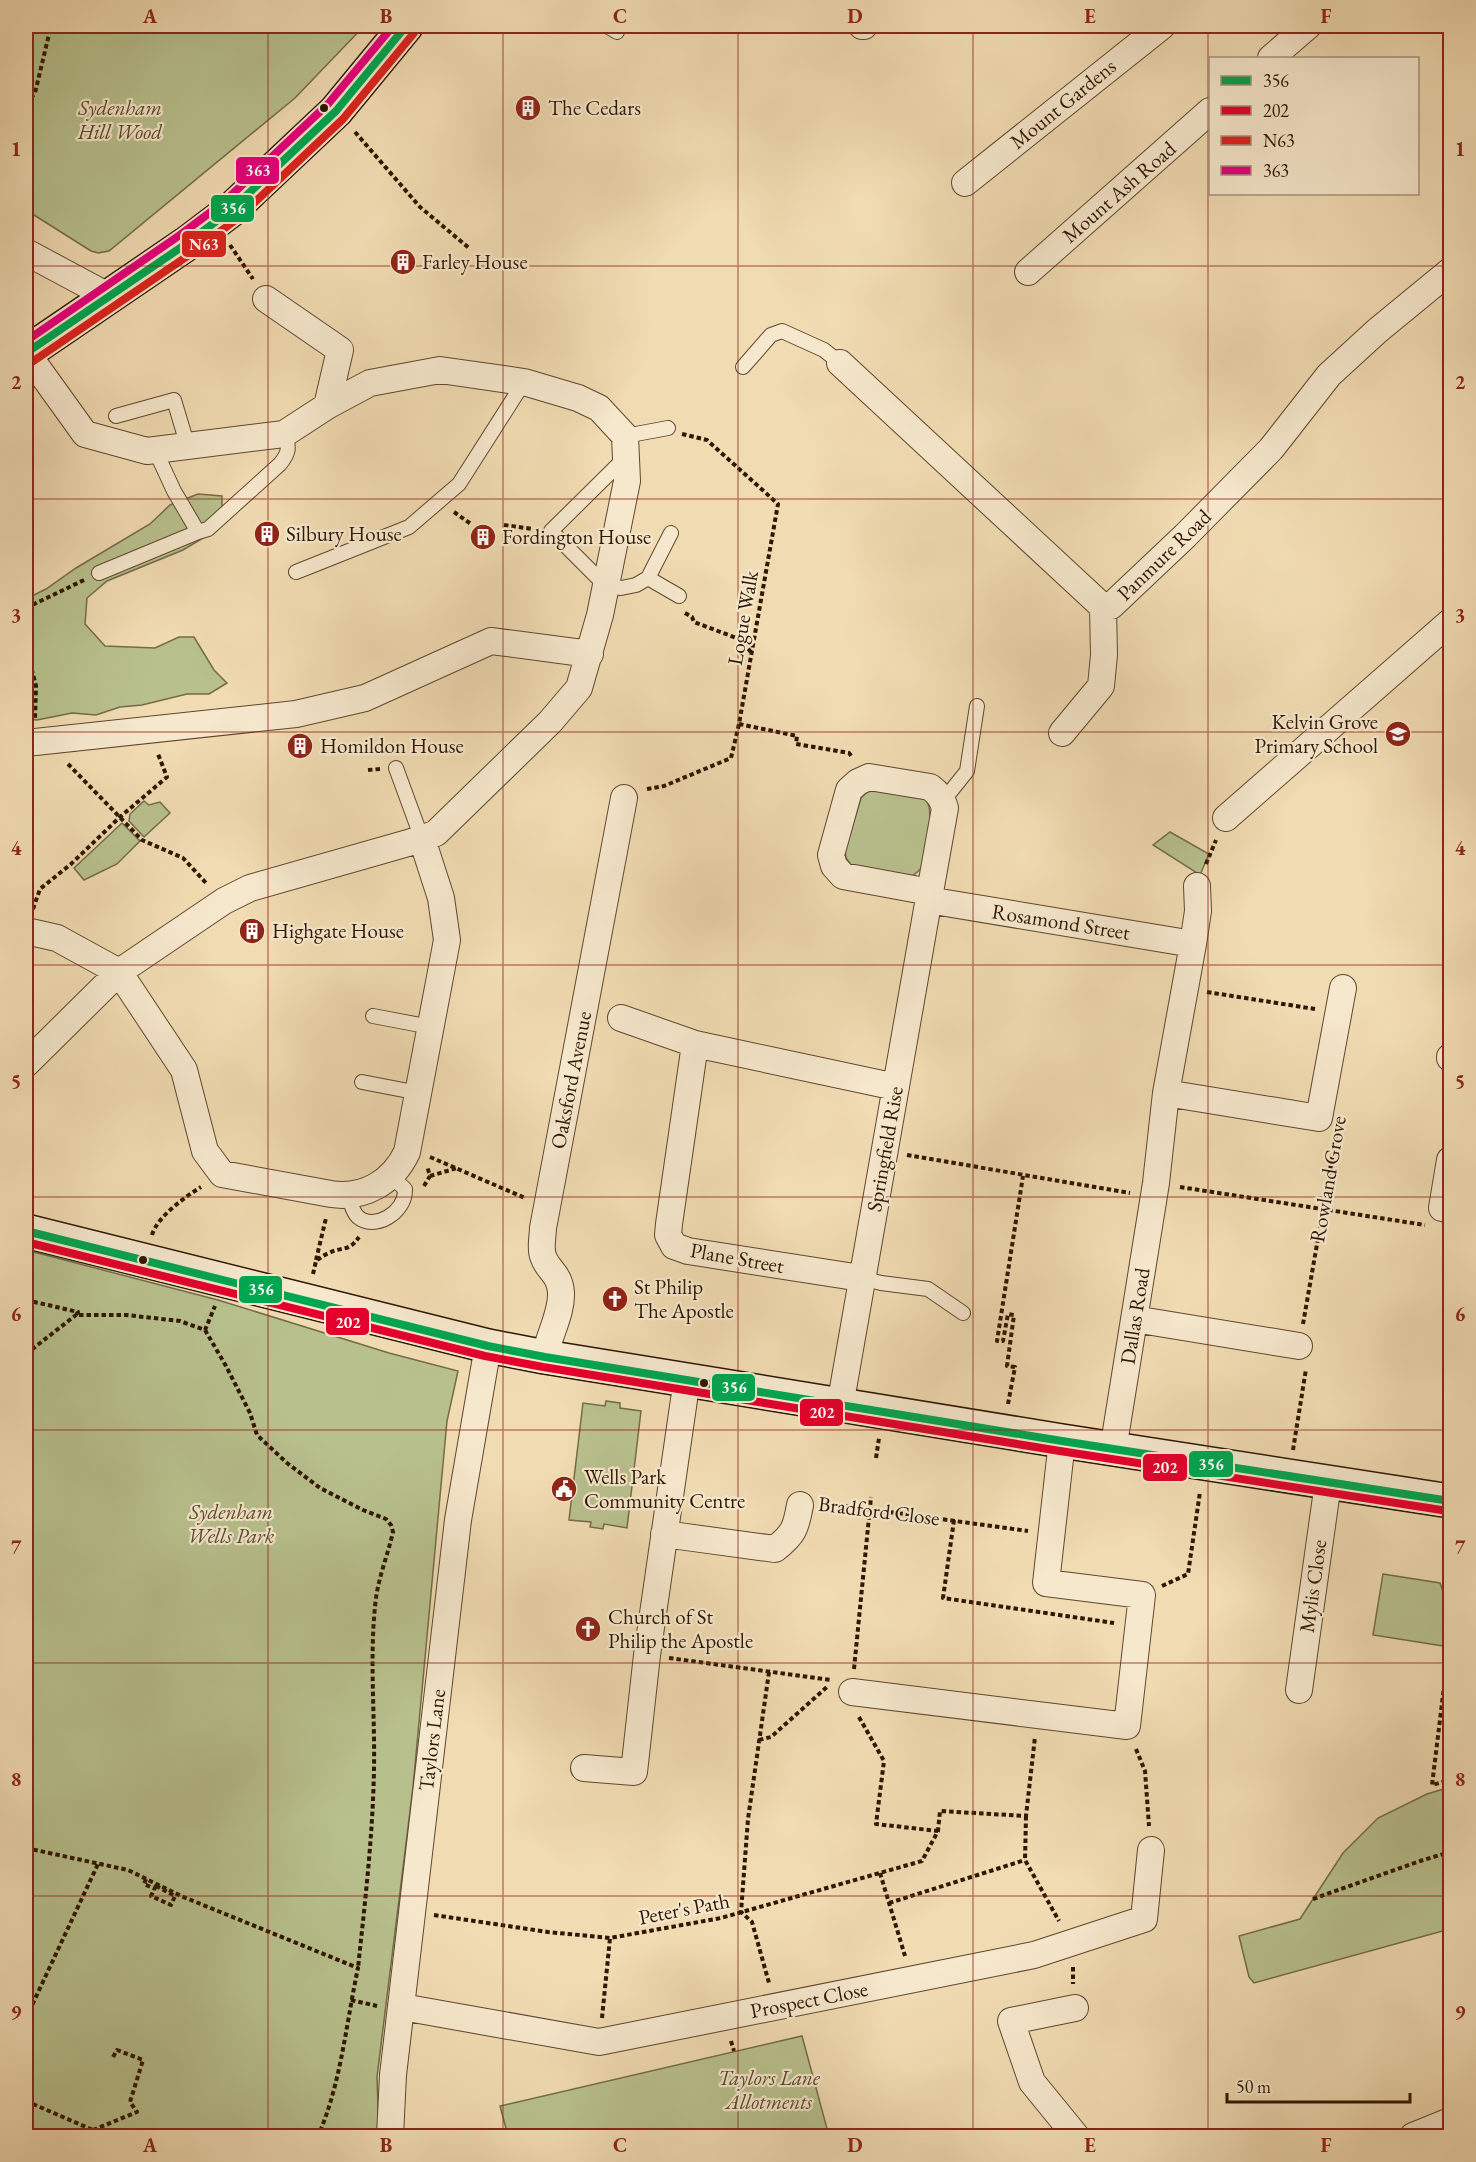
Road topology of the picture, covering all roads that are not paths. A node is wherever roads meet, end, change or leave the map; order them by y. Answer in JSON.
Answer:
{"nodes":[{"id":1,"x":406,"y":26,"type":"edge"},
{"id":2,"x":1162,"y":26,"type":"edge"},
{"id":3,"x":1308,"y":26,"type":"edge"},
{"id":4,"x":1272,"y":57,"type":"edge"},
{"id":5,"x":1209,"y":112,"type":"edge"},
{"id":6,"x":965,"y":183,"type":"dead end"},
{"id":7,"x":26,"y":252,"type":"edge"},
{"id":8,"x":1450,"y":270,"type":"edge"},
{"id":9,"x":1029,"y":272,"type":"dead end"},
{"id":10,"x":108,"y":296,"type":"junction"},
{"id":11,"x":266,"y":299,"type":"road end"},
{"id":12,"x":26,"y":353,"type":"edge"},
{"id":13,"x":840,"y":363,"type":"joint"},
{"id":14,"x":743,"y":367,"type":"dead end"},
{"id":15,"x":524,"y":382,"type":"junction"},
{"id":16,"x":327,"y":406,"type":"junction"},
{"id":17,"x":116,"y":416,"type":"dead end"},
{"id":18,"x":668,"y":428,"type":"road end"},
{"id":19,"x":284,"y":434,"type":"junction"},
{"id":20,"x":626,"y":446,"type":"junction"},
{"id":21,"x":188,"y":447,"type":"junction"},
{"id":22,"x":155,"y":450,"type":"junction"},
{"id":23,"x":198,"y":532,"type":"junction"},
{"id":24,"x":671,"y":533,"type":"dead end"},
{"id":25,"x":296,"y":572,"type":"dead end"},
{"id":26,"x":99,"y":573,"type":"road end"},
{"id":27,"x":648,"y":578,"type":"junction"},
{"id":28,"x":606,"y":586,"type":"junction"},
{"id":29,"x":677,"y":595,"type":"road end"},
{"id":30,"x":1103,"y":607,"type":"junction"},
{"id":31,"x":1450,"y":622,"type":"edge"},
{"id":32,"x":590,"y":654,"type":"junction"},
{"id":33,"x":977,"y":706,"type":"dead end"},
{"id":34,"x":1062,"y":733,"type":"dead end"},
{"id":35,"x":35,"y":742,"type":"edge"},
{"id":36,"x":396,"y":768,"type":"dead end"},
{"id":37,"x":624,"y":798,"type":"road end"},
{"id":38,"x":943,"y":801,"type":"junction"},
{"id":39,"x":1226,"y":818,"type":"road end"},
{"id":40,"x":422,"y":839,"type":"junction"},
{"id":41,"x":1197,"y":886,"type":"road end"},
{"id":42,"x":929,"y":896,"type":"junction"},
{"id":43,"x":29,"y":922,"type":"edge"},
{"id":44,"x":1193,"y":944,"type":"junction"},
{"id":45,"x":119,"y":972,"type":"junction"},
{"id":46,"x":1343,"y":988,"type":"dead end"},
{"id":47,"x":374,"y":1016,"type":"dead end"},
{"id":48,"x":621,"y":1018,"type":"dead end"},
{"id":49,"x":431,"y":1027,"type":"junction"},
{"id":50,"x":696,"y":1044,"type":"junction"},
{"id":51,"x":26,"y":1064,"type":"edge"},
{"id":52,"x":362,"y":1082,"type":"dead end"},
{"id":53,"x":896,"y":1087,"type":"junction"},
{"id":54,"x":419,"y":1093,"type":"junction"},
{"id":55,"x":1167,"y":1093,"type":"junction"},
{"id":56,"x":1450,"y":1160,"type":"edge"},
{"id":57,"x":391,"y":1176,"type":"junction"},
{"id":58,"x":340,"y":1194,"type":"junction"},
{"id":59,"x":1446,"y":1209,"type":"edge"},
{"id":60,"x":26,"y":1231,"type":"edge"},
{"id":61,"x":861,"y":1278,"type":"junction"},
{"id":62,"x":963,"y":1313,"type":"dead end"},
{"id":63,"x":1134,"y":1319,"type":"junction"},
{"id":64,"x":488,"y":1346,"type":"junction"},
{"id":65,"x":1299,"y":1346,"type":"road end"},
{"id":66,"x":545,"y":1357,"type":"junction"},
{"id":67,"x":687,"y":1379,"type":"junction"},
{"id":68,"x":840,"y":1406,"type":"junction"},
{"id":69,"x":1062,"y":1442,"type":"junction"},
{"id":70,"x":1113,"y":1450,"type":"junction"},
{"id":71,"x":1328,"y":1483,"type":"junction"},
{"id":72,"x":1450,"y":1501,"type":"edge"},
{"id":73,"x":800,"y":1505,"type":"road end"},
{"id":74,"x":664,"y":1534,"type":"junction"},
{"id":75,"x":843,"y":1686,"type":"road end"},
{"id":76,"x":1299,"y":1690,"type":"dead end"},
{"id":77,"x":584,"y":1768,"type":"dead end"},
{"id":78,"x":1151,"y":1850,"type":"road end"},
{"id":79,"x":402,"y":2007,"type":"junction"},
{"id":80,"x":1075,"y":2008,"type":"road end"},
{"id":81,"x":1450,"y":2121,"type":"edge"},
{"id":82,"x":390,"y":2136,"type":"edge"},
{"id":83,"x":1076,"y":2136,"type":"edge"},
{"id":84,"x":1413,"y":2136,"type":"edge"}],
"edges":[{"from":1,"to":10,"type":"street"},
{"from":2,"to":6,"type":"street","name":"Mount Gardens"},
{"from":3,"to":4,"type":"street"},
{"from":5,"to":9,"type":"street","name":"Mount Ash Road"},
{"from":7,"to":10,"type":"street"},
{"from":8,"to":30,"type":"street","name":"Panmure Road"},
{"from":10,"to":12,"type":"street"},
{"from":11,"to":16,"type":"street"},
{"from":12,"to":22,"type":"street"},
{"from":13,"to":14,"type":"lane"},
{"from":13,"to":30,"type":"street","name":"Panmure Road"},
{"from":15,"to":16,"type":"street"},
{"from":15,"to":20,"type":"street"},
{"from":15,"to":25,"type":"lane"},
{"from":16,"to":19,"type":"street"},
{"from":17,"to":21,"type":"lane"},
{"from":18,"to":20,"type":"lane"},
{"from":19,"to":21,"type":"street"},
{"from":19,"to":23,"type":"lane"},
{"from":20,"to":28,"type":"street"},
{"from":20,"to":28,"type":"lane"},
{"from":21,"to":22,"type":"street"},
{"from":22,"to":23,"type":"lane"},
{"from":23,"to":26,"type":"lane"},
{"from":24,"to":27,"type":"lane"},
{"from":27,"to":28,"type":"lane"},
{"from":27,"to":29,"type":"lane"},
{"from":28,"to":32,"type":"street"},
{"from":30,"to":34,"type":"street"},
{"from":31,"to":39,"type":"street"},
{"from":32,"to":35,"type":"street"},
{"from":32,"to":40,"type":"street"},
{"from":33,"to":38,"type":"lane"},
{"from":36,"to":40,"type":"lane"},
{"from":37,"to":66,"type":"street","name":"Oaksford Avenue"},
{"from":38,"to":42,"type":"street"},
{"from":38,"to":42,"type":"street","name":"Rosamond Street"},
{"from":40,"to":45,"type":"street"},
{"from":40,"to":49,"type":"street"},
{"from":41,"to":44,"type":"street","name":"Dallas Road"},
{"from":42,"to":44,"type":"street","name":"Rosamond Street"},
{"from":42,"to":53,"type":"street","name":"Springfield Rise"},
{"from":43,"to":45,"type":"street"},
{"from":44,"to":55,"type":"street","name":"Dallas Road"},
{"from":45,"to":51,"type":"street"},
{"from":45,"to":58,"type":"street"},
{"from":46,"to":55,"type":"street"},
{"from":47,"to":49,"type":"lane"},
{"from":48,"to":50,"type":"street"},
{"from":49,"to":54,"type":"street"},
{"from":50,"to":53,"type":"street"},
{"from":50,"to":61,"type":"street","name":"Plane Street"},
{"from":52,"to":54,"type":"lane"},
{"from":53,"to":61,"type":"street","name":"Springfield Rise"},
{"from":54,"to":57,"type":"street"},
{"from":55,"to":63,"type":"street","name":"Dallas Road"},
{"from":56,"to":59,"type":"street"},
{"from":57,"to":58,"type":"street"},
{"from":57,"to":58,"type":"lane"},
{"from":60,"to":64,"type":"street"},
{"from":61,"to":62,"type":"lane"},
{"from":61,"to":68,"type":"street","name":"Springfield Rise"},
{"from":63,"to":65,"type":"street"},
{"from":63,"to":70,"type":"street","name":"Dallas Road"},
{"from":64,"to":66,"type":"street"},
{"from":64,"to":79,"type":"street","name":"Taylors Lane"},
{"from":66,"to":67,"type":"street"},
{"from":67,"to":68,"type":"street"},
{"from":67,"to":74,"type":"street"},
{"from":68,"to":69,"type":"street"},
{"from":69,"to":70,"type":"street"},
{"from":69,"to":75,"type":"street"},
{"from":70,"to":71,"type":"street"},
{"from":71,"to":72,"type":"street"},
{"from":71,"to":76,"type":"street","name":"Mylis Close"},
{"from":73,"to":74,"type":"street","name":"Bradford Close"},
{"from":74,"to":77,"type":"street"},
{"from":78,"to":79,"type":"street","name":"Prospect Close"},
{"from":79,"to":82,"type":"street","name":"Taylors Lane"},
{"from":80,"to":83,"type":"street"},
{"from":81,"to":84,"type":"street"}]}
